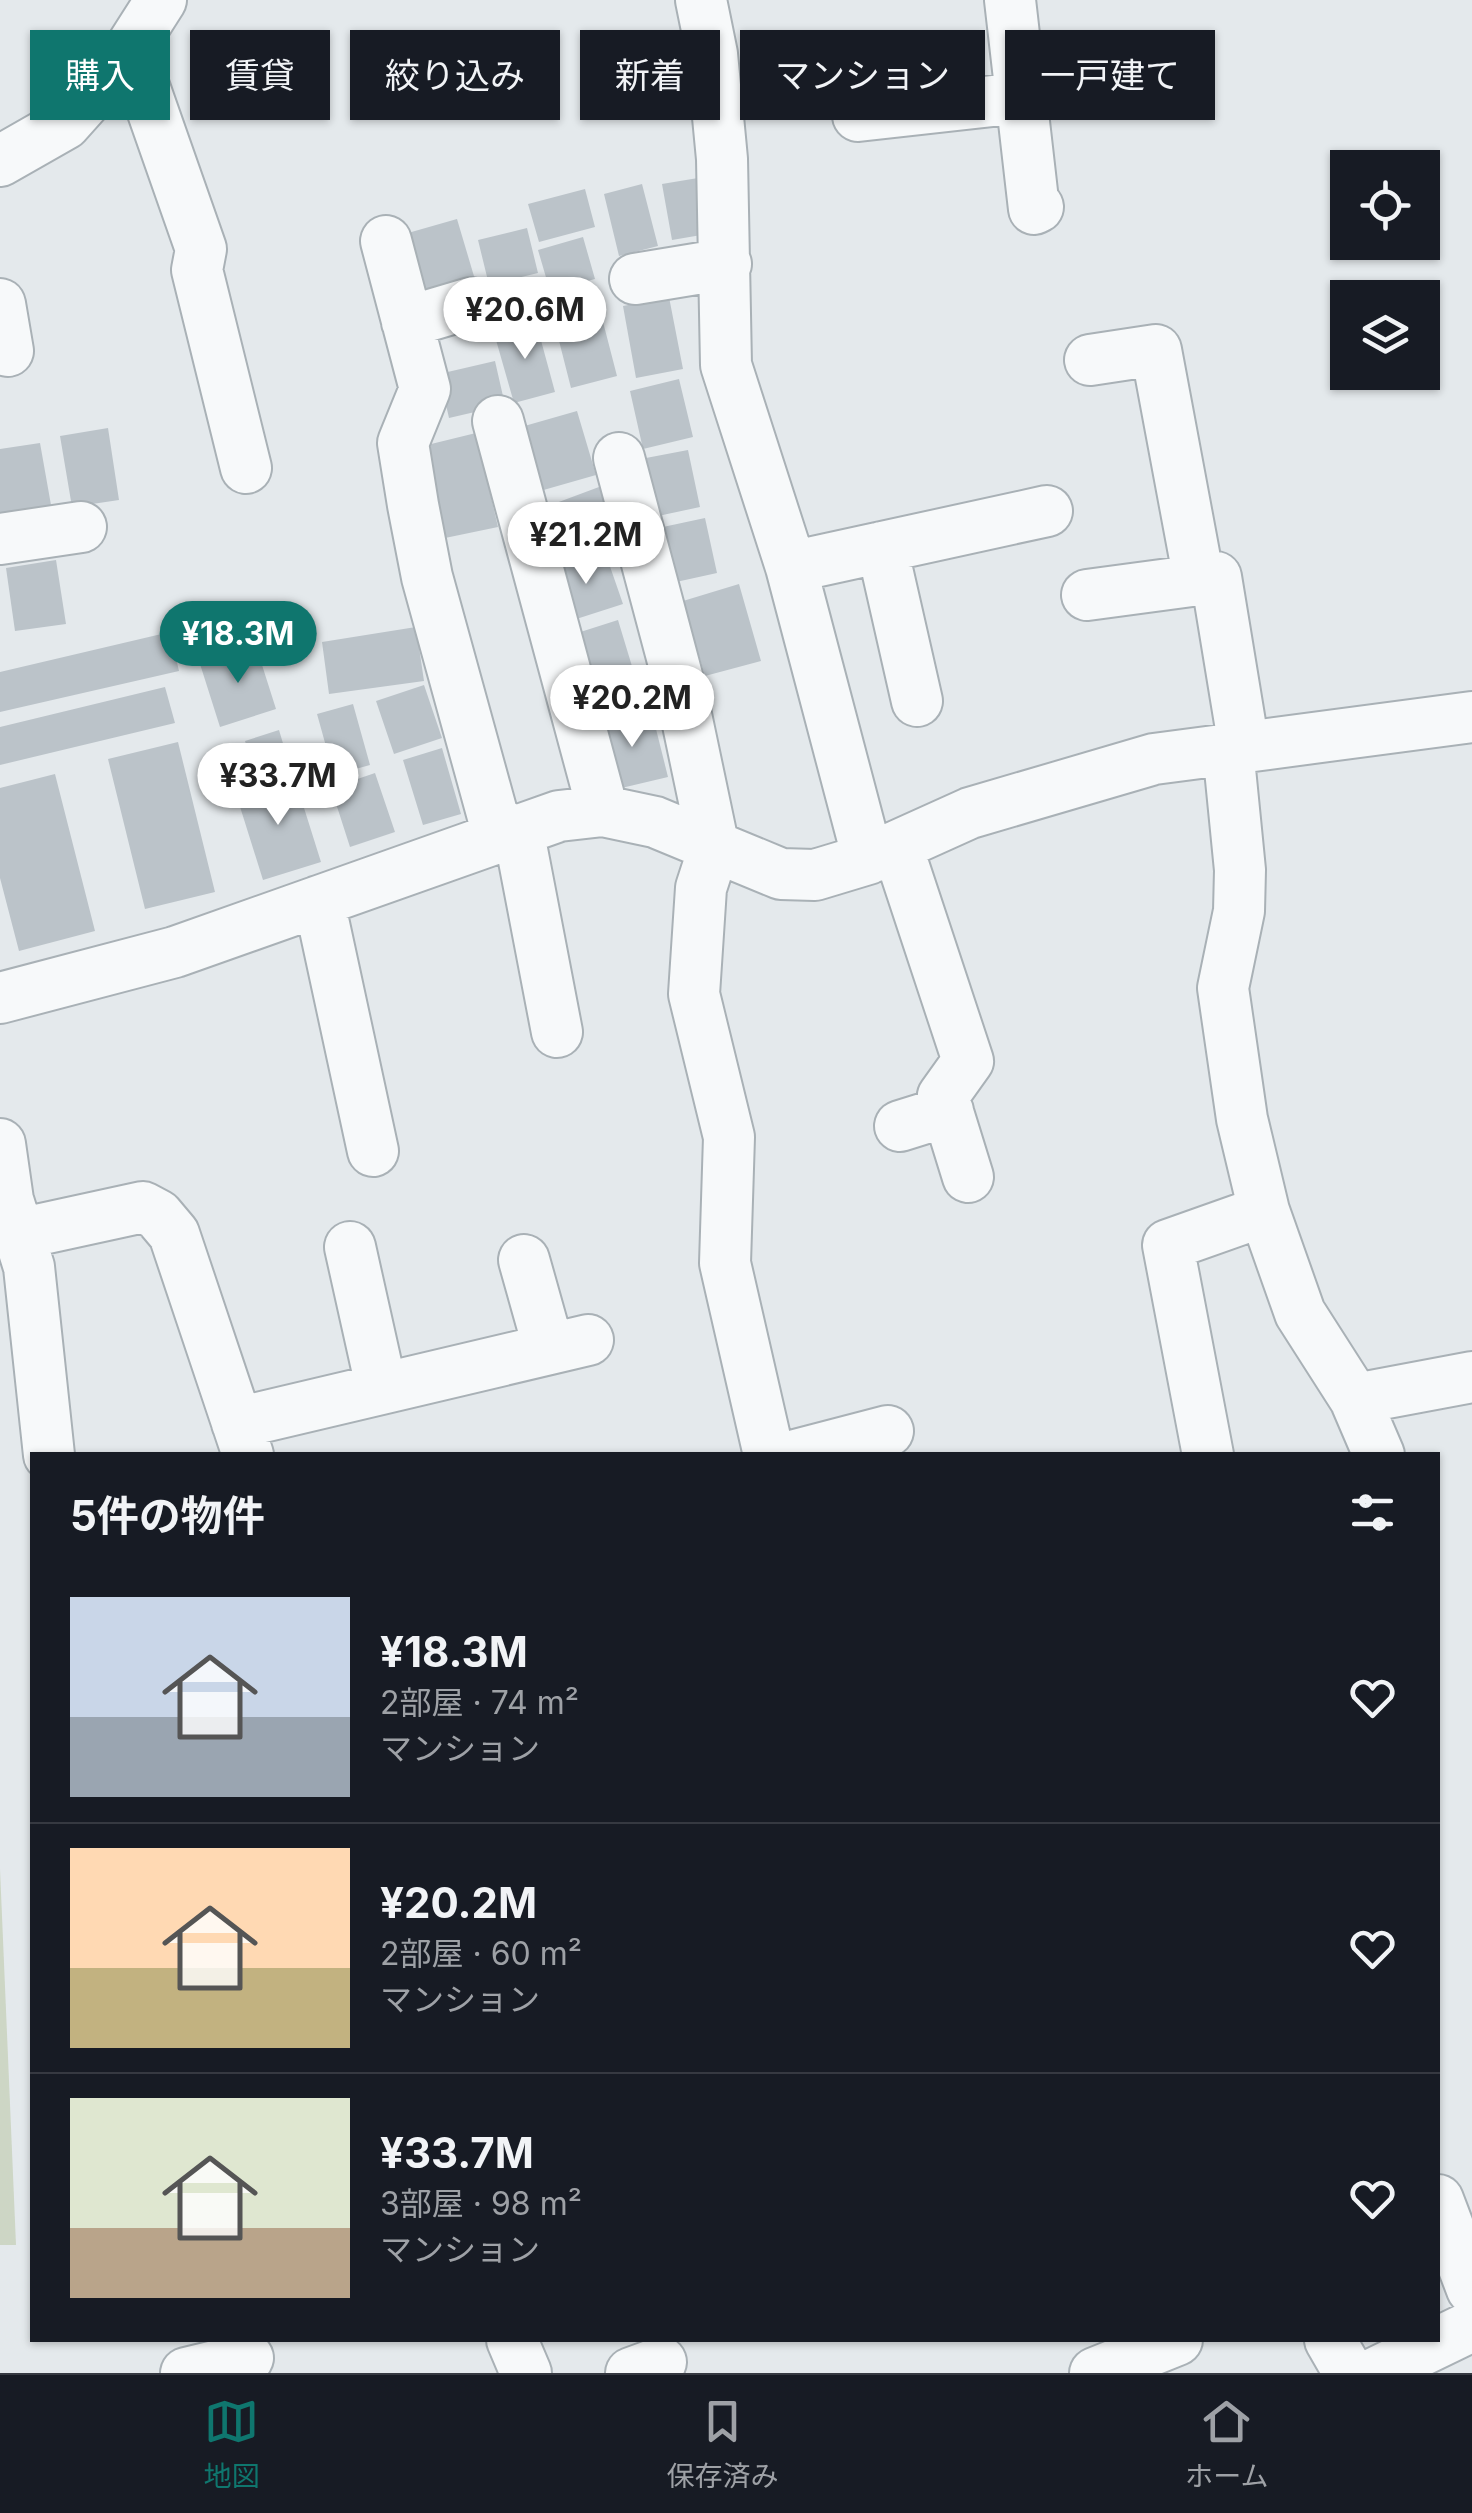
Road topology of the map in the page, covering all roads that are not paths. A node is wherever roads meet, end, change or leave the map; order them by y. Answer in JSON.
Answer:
{"nodes":[{"id":1,"x":162,"y":0,"type":"edge"},
{"id":2,"x":701,"y":0,"type":"edge"},
{"id":3,"x":1010,"y":0,"type":"edge"},
{"id":4,"x":142,"y":30,"type":"edge"},
{"id":5,"x":1013,"y":30,"type":"edge"},
{"id":6,"x":69,"y":120,"type":"edge"},
{"id":7,"x":156,"y":120,"type":"edge"},
{"id":8,"x":1022,"y":120,"type":"edge"},
{"id":9,"x":0,"y":161,"type":"edge"},
{"id":10,"x":1038,"y":207,"type":"dead end"},
{"id":11,"x":386,"y":241,"type":"dead end"},
{"id":12,"x":726,"y":264,"type":"junction"},
{"id":13,"x":635,"y":279,"type":"dead end"},
{"id":14,"x":471,"y":302,"type":"dead end"},
{"id":15,"x":407,"y":322,"type":"junction"},
{"id":16,"x":1090,"y":360,"type":"dead end"},
{"id":17,"x":498,"y":421,"type":"dead end"},
{"id":18,"x":619,"y":458,"type":"dead end"},
{"id":19,"x":246,"y":468,"type":"dead end"},
{"id":20,"x":1047,"y":511,"type":"dead end"},
{"id":21,"x":81,"y":527,"type":"dead end"},
{"id":22,"x":0,"y":539,"type":"edge"},
{"id":23,"x":882,"y":546,"type":"junction"},
{"id":24,"x":791,"y":567,"type":"junction"},
{"id":25,"x":1199,"y":580,"type":"junction"},
{"id":26,"x":1087,"y":595,"type":"dead end"},
{"id":27,"x":918,"y":701,"type":"dead end"},
{"id":28,"x":1472,"y":717,"type":"edge"},
{"id":29,"x":1236,"y":748,"type":"junction"},
{"id":30,"x":602,"y":811,"type":"junction"},
{"id":31,"x":508,"y":832,"type":"junction"},
{"id":32,"x":714,"y":848,"type":"junction"},
{"id":33,"x":882,"y":852,"type":"junction"},
{"id":34,"x":319,"y":901,"type":"junction"},
{"id":35,"x":0,"y":998,"type":"edge"},
{"id":36,"x":557,"y":1032,"type":"dead end"},
{"id":37,"x":948,"y":1111,"type":"junction"},
{"id":38,"x":900,"y":1126,"type":"dead end"},
{"id":39,"x":0,"y":1144,"type":"edge"},
{"id":40,"x":372,"y":1152,"type":"dead end"},
{"id":41,"x":968,"y":1177,"type":"dead end"},
{"id":42,"x":1264,"y":1212,"type":"junction"},
{"id":43,"x":19,"y":1234,"type":"junction"},
{"id":44,"x":350,"y":1247,"type":"dead end"},
{"id":45,"x":524,"y":1260,"type":"dead end"},
{"id":46,"x":1472,"y":1378,"type":"edge"},
{"id":47,"x":382,"y":1386,"type":"junction"},
{"id":48,"x":1355,"y":1398,"type":"junction"},
{"id":49,"x":888,"y":1432,"type":"dead end"},
{"id":50,"x":242,"y":1439,"type":"edge"},
{"id":51,"x":49,"y":1452,"type":"edge"},
{"id":52,"x":768,"y":1452,"type":"edge"},
{"id":53,"x":808,"y":1452,"type":"edge"},
{"id":54,"x":1207,"y":1452,"type":"edge"},
{"id":55,"x":1378,"y":1452,"type":"edge"},
{"id":56,"x":1440,"y":2205,"type":"edge"},
{"id":57,"x":1472,"y":2290,"type":"edge"},
{"id":58,"x":1472,"y":2326,"type":"edge"},
{"id":59,"x":513,"y":2342,"type":"edge"},
{"id":60,"x":1172,"y":2342,"type":"edge"},
{"id":61,"x":1331,"y":2342,"type":"edge"},
{"id":62,"x":1439,"y":2342,"type":"edge"},
{"id":63,"x":1440,"y":2342,"type":"edge"},
{"id":64,"x":247,"y":2357,"type":"edge"},
{"id":65,"x":186,"y":2373,"type":"edge"},
{"id":66,"x":526,"y":2373,"type":"edge"},
{"id":67,"x":1095,"y":2373,"type":"edge"},
{"id":68,"x":1349,"y":2373,"type":"edge"},
{"id":69,"x":1375,"y":2373,"type":"edge"}],
"edges":[{"from":1,"to":4,"type":"street"},
{"from":2,"to":12,"type":"street"},
{"from":3,"to":5,"type":"street"},
{"from":6,"to":9,"type":"street"},
{"from":7,"to":19,"type":"street"},
{"from":8,"to":10,"type":"street"},
{"from":11,"to":15,"type":"street"},
{"from":12,"to":13,"type":"street"},
{"from":12,"to":24,"type":"street"},
{"from":14,"to":15,"type":"street"},
{"from":15,"to":31,"type":"street"},
{"from":16,"to":25,"type":"street"},
{"from":17,"to":30,"type":"street"},
{"from":18,"to":32,"type":"street"},
{"from":20,"to":23,"type":"street"},
{"from":21,"to":22,"type":"street"},
{"from":23,"to":24,"type":"street"},
{"from":23,"to":27,"type":"street"},
{"from":24,"to":33,"type":"street"},
{"from":25,"to":26,"type":"street"},
{"from":25,"to":29,"type":"street"},
{"from":28,"to":29,"type":"street"},
{"from":29,"to":33,"type":"street"},
{"from":29,"to":42,"type":"street"},
{"from":30,"to":31,"type":"street"},
{"from":30,"to":32,"type":"street"},
{"from":31,"to":34,"type":"street"},
{"from":31,"to":36,"type":"street"},
{"from":32,"to":33,"type":"street"},
{"from":32,"to":52,"type":"street"},
{"from":33,"to":37,"type":"street"},
{"from":34,"to":35,"type":"street"},
{"from":34,"to":40,"type":"street"},
{"from":37,"to":38,"type":"street"},
{"from":37,"to":41,"type":"street"},
{"from":39,"to":43,"type":"street"},
{"from":42,"to":48,"type":"street"},
{"from":42,"to":54,"type":"street"},
{"from":43,"to":50,"type":"street"},
{"from":43,"to":51,"type":"street"},
{"from":44,"to":47,"type":"street"},
{"from":45,"to":47,"type":"street"},
{"from":46,"to":48,"type":"street"},
{"from":47,"to":50,"type":"street"},
{"from":48,"to":55,"type":"street"},
{"from":49,"to":53,"type":"street"},
{"from":56,"to":57,"type":"street"},
{"from":58,"to":63,"type":"street"},
{"from":59,"to":66,"type":"street"},
{"from":60,"to":67,"type":"street"},
{"from":61,"to":68,"type":"street"},
{"from":62,"to":69,"type":"street"},
{"from":64,"to":65,"type":"street"}]}
